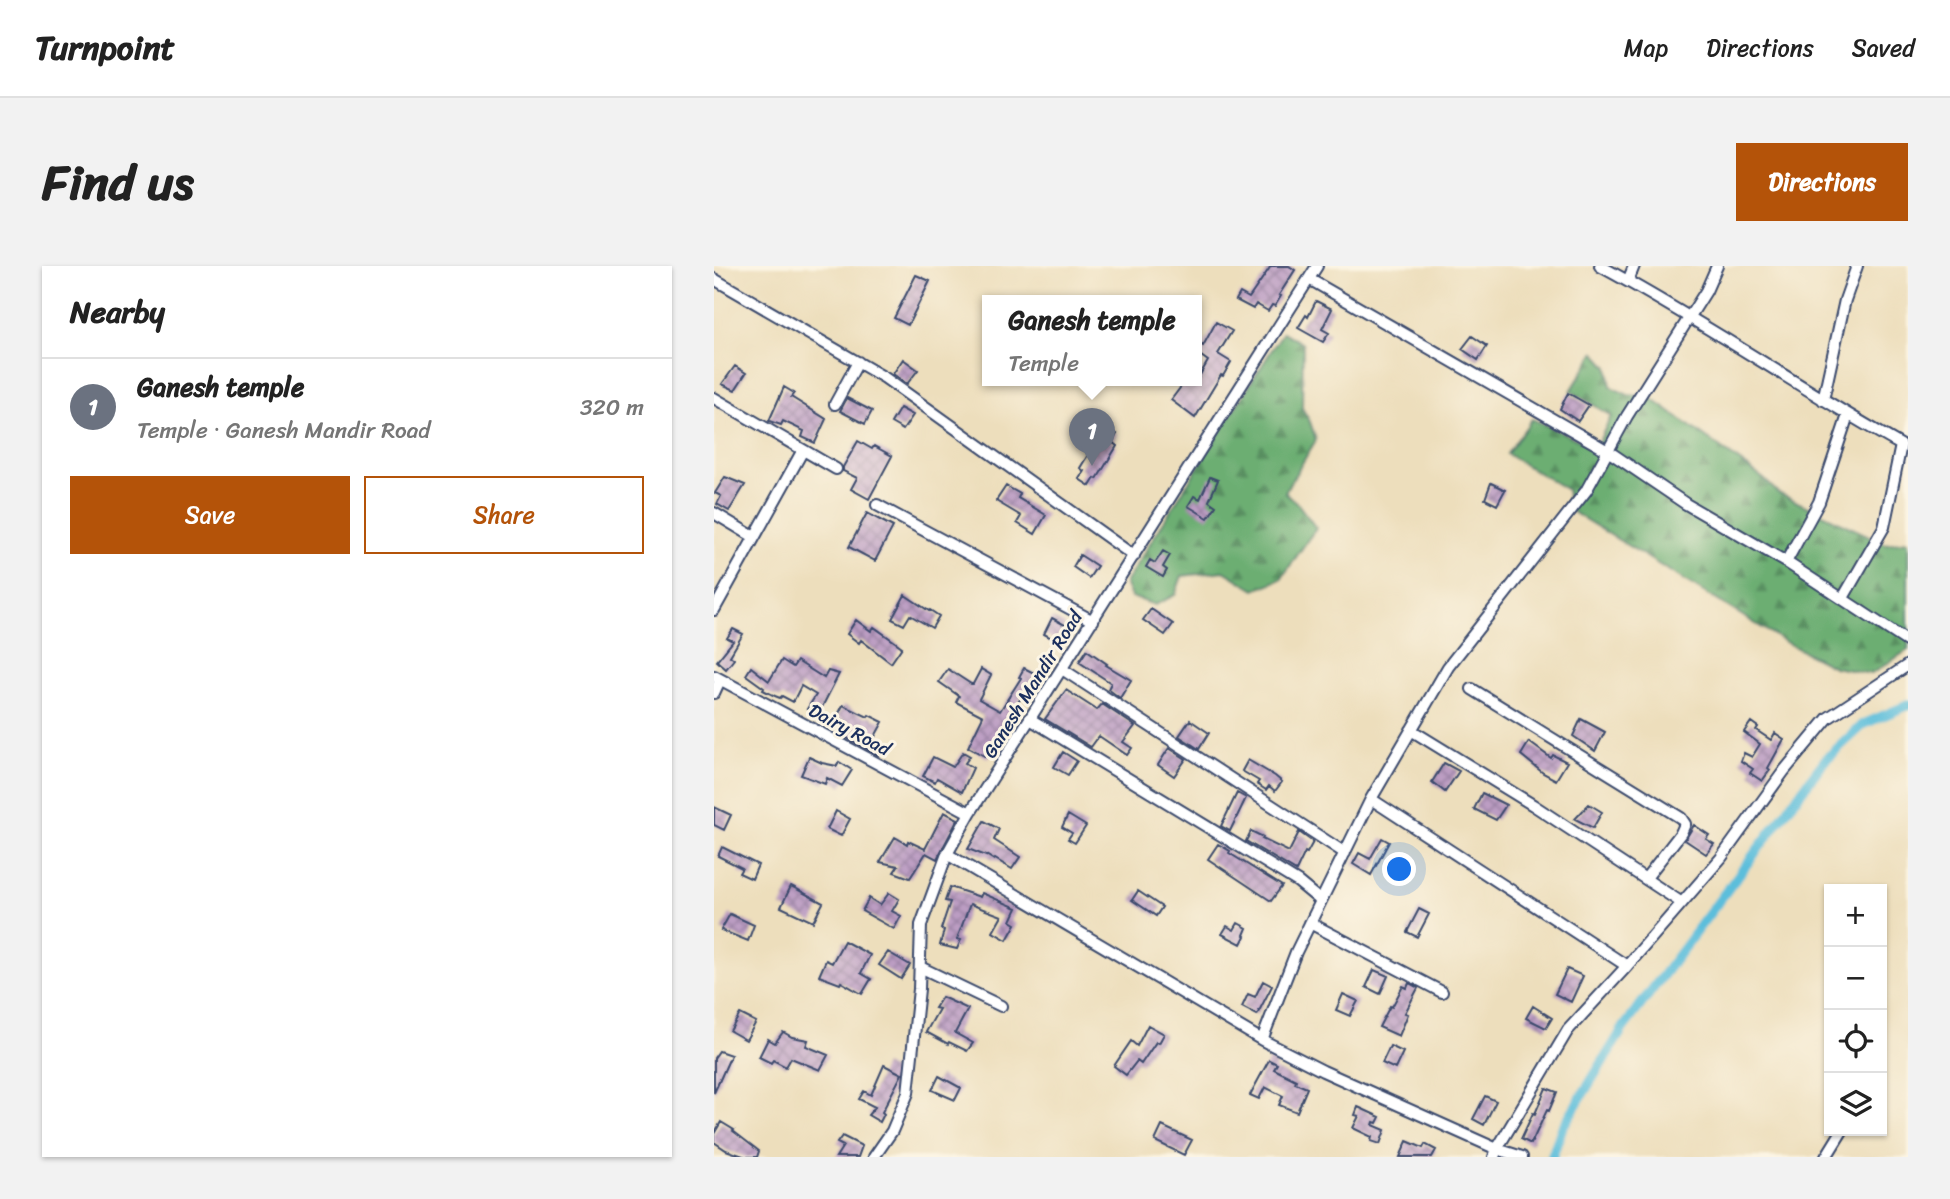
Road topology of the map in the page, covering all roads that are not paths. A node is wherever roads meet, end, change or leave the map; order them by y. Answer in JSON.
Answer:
{"nodes":[{"id":1,"x":1317,"y":266,"type":"edge"},
{"id":2,"x":1600,"y":266,"type":"edge"},
{"id":3,"x":1634,"y":266,"type":"edge"},
{"id":4,"x":1717,"y":266,"type":"edge"},
{"id":5,"x":1857,"y":266,"type":"edge"},
{"id":6,"x":714,"y":279,"type":"edge"},
{"id":7,"x":1309,"y":279,"type":"junction"},
{"id":8,"x":1628,"y":281,"type":"junction"},
{"id":9,"x":1690,"y":316,"type":"junction"},
{"id":10,"x":858,"y":362,"type":"junction"},
{"id":11,"x":714,"y":398,"type":"edge"},
{"id":12,"x":1823,"y":400,"type":"junction"},
{"id":13,"x":835,"y":404,"type":"dead end"},
{"id":14,"x":1848,"y":415,"type":"junction"},
{"id":15,"x":803,"y":450,"type":"junction"},
{"id":16,"x":1608,"y":451,"type":"junction"},
{"id":17,"x":836,"y":469,"type":"dead end"},
{"id":18,"x":877,"y":505,"type":"dead end"},
{"id":19,"x":714,"y":513,"type":"edge"},
{"id":20,"x":754,"y":537,"type":"junction"},
{"id":21,"x":1134,"y":556,"type":"junction"},
{"id":22,"x":1786,"y":562,"type":"junction"},
{"id":23,"x":1843,"y":598,"type":"junction"},
{"id":24,"x":714,"y":610,"type":"edge"},
{"id":25,"x":1093,"y":621,"type":"junction"},
{"id":26,"x":1908,"y":642,"type":"edge"},
{"id":27,"x":1908,"y":665,"type":"edge"},
{"id":28,"x":1062,"y":669,"type":"junction"},
{"id":29,"x":717,"y":678,"type":"edge"},
{"id":30,"x":1472,"y":689,"type":"dead end"},
{"id":31,"x":714,"y":693,"type":"edge"},
{"id":32,"x":1030,"y":719,"type":"junction"},
{"id":33,"x":1411,"y":730,"type":"junction"},
{"id":34,"x":1371,"y":799,"type":"junction"},
{"id":35,"x":970,"y":813,"type":"junction"},
{"id":36,"x":1345,"y":853,"type":"junction"},
{"id":37,"x":947,"y":854,"type":"junction"},
{"id":38,"x":1646,"y":878,"type":"junction"},
{"id":39,"x":1321,"y":901,"type":"junction"},
{"id":40,"x":1682,"y":903,"type":"junction"},
{"id":41,"x":1310,"y":923,"type":"junction"},
{"id":42,"x":1627,"y":966,"type":"junction"},
{"id":43,"x":920,"y":967,"type":"junction"},
{"id":44,"x":1442,"y":992,"type":"dead end"},
{"id":45,"x":1002,"y":1006,"type":"dead end"},
{"id":46,"x":1262,"y":1040,"type":"junction"},
{"id":47,"x":1839,"y":1136,"type":"edge"},
{"id":48,"x":1495,"y":1153,"type":"edge"},
{"id":49,"x":874,"y":1157,"type":"edge"},
{"id":50,"x":1522,"y":1157,"type":"edge"},
{"id":51,"x":1826,"y":1157,"type":"edge"}],
"edges":[{"from":1,"to":7,"type":"street","name":"Ganesh Mandir Road"},
{"from":2,"to":8,"type":"street"},
{"from":3,"to":8,"type":"street"},
{"from":4,"to":9,"type":"street"},
{"from":5,"to":12,"type":"street"},
{"from":6,"to":10,"type":"street"},
{"from":7,"to":16,"type":"street"},
{"from":7,"to":21,"type":"street","name":"Ganesh Mandir Road"},
{"from":8,"to":9,"type":"street"},
{"from":9,"to":12,"type":"street"},
{"from":9,"to":16,"type":"street"},
{"from":10,"to":13,"type":"street"},
{"from":10,"to":21,"type":"street"},
{"from":11,"to":15,"type":"street"},
{"from":12,"to":14,"type":"street"},
{"from":14,"to":22,"type":"street"},
{"from":14,"to":23,"type":"street"},
{"from":15,"to":17,"type":"street"},
{"from":15,"to":20,"type":"street"},
{"from":16,"to":22,"type":"street"},
{"from":16,"to":33,"type":"street"},
{"from":18,"to":25,"type":"street"},
{"from":19,"to":20,"type":"street"},
{"from":20,"to":24,"type":"street"},
{"from":21,"to":25,"type":"street","name":"Ganesh Mandir Road"},
{"from":22,"to":23,"type":"street"},
{"from":23,"to":26,"type":"street"},
{"from":25,"to":28,"type":"street","name":"Ganesh Mandir Road"},
{"from":27,"to":40,"type":"street"},
{"from":28,"to":32,"type":"street","name":"Ganesh Mandir Road"},
{"from":28,"to":36,"type":"street"},
{"from":29,"to":31,"type":"street"},
{"from":29,"to":35,"type":"street","name":"Dairy Road"},
{"from":30,"to":38,"type":"street"},
{"from":32,"to":35,"type":"street","name":"Ganesh Mandir Road"},
{"from":32,"to":39,"type":"street"},
{"from":33,"to":34,"type":"street"},
{"from":33,"to":38,"type":"street"},
{"from":34,"to":36,"type":"street"},
{"from":34,"to":42,"type":"street"},
{"from":35,"to":37,"type":"street","name":"Ganesh Mandir Road"},
{"from":36,"to":39,"type":"street"},
{"from":37,"to":43,"type":"street","name":"Ganesh Mandir Road"},
{"from":37,"to":46,"type":"street"},
{"from":38,"to":40,"type":"street"},
{"from":39,"to":41,"type":"street"},
{"from":40,"to":42,"type":"street"},
{"from":41,"to":44,"type":"street"},
{"from":41,"to":46,"type":"street"},
{"from":42,"to":48,"type":"street"},
{"from":43,"to":45,"type":"street"},
{"from":43,"to":49,"type":"street","name":"Ganesh Mandir Road"},
{"from":46,"to":48,"type":"street"},
{"from":47,"to":51,"type":"street"},
{"from":48,"to":50,"type":"street"}]}
